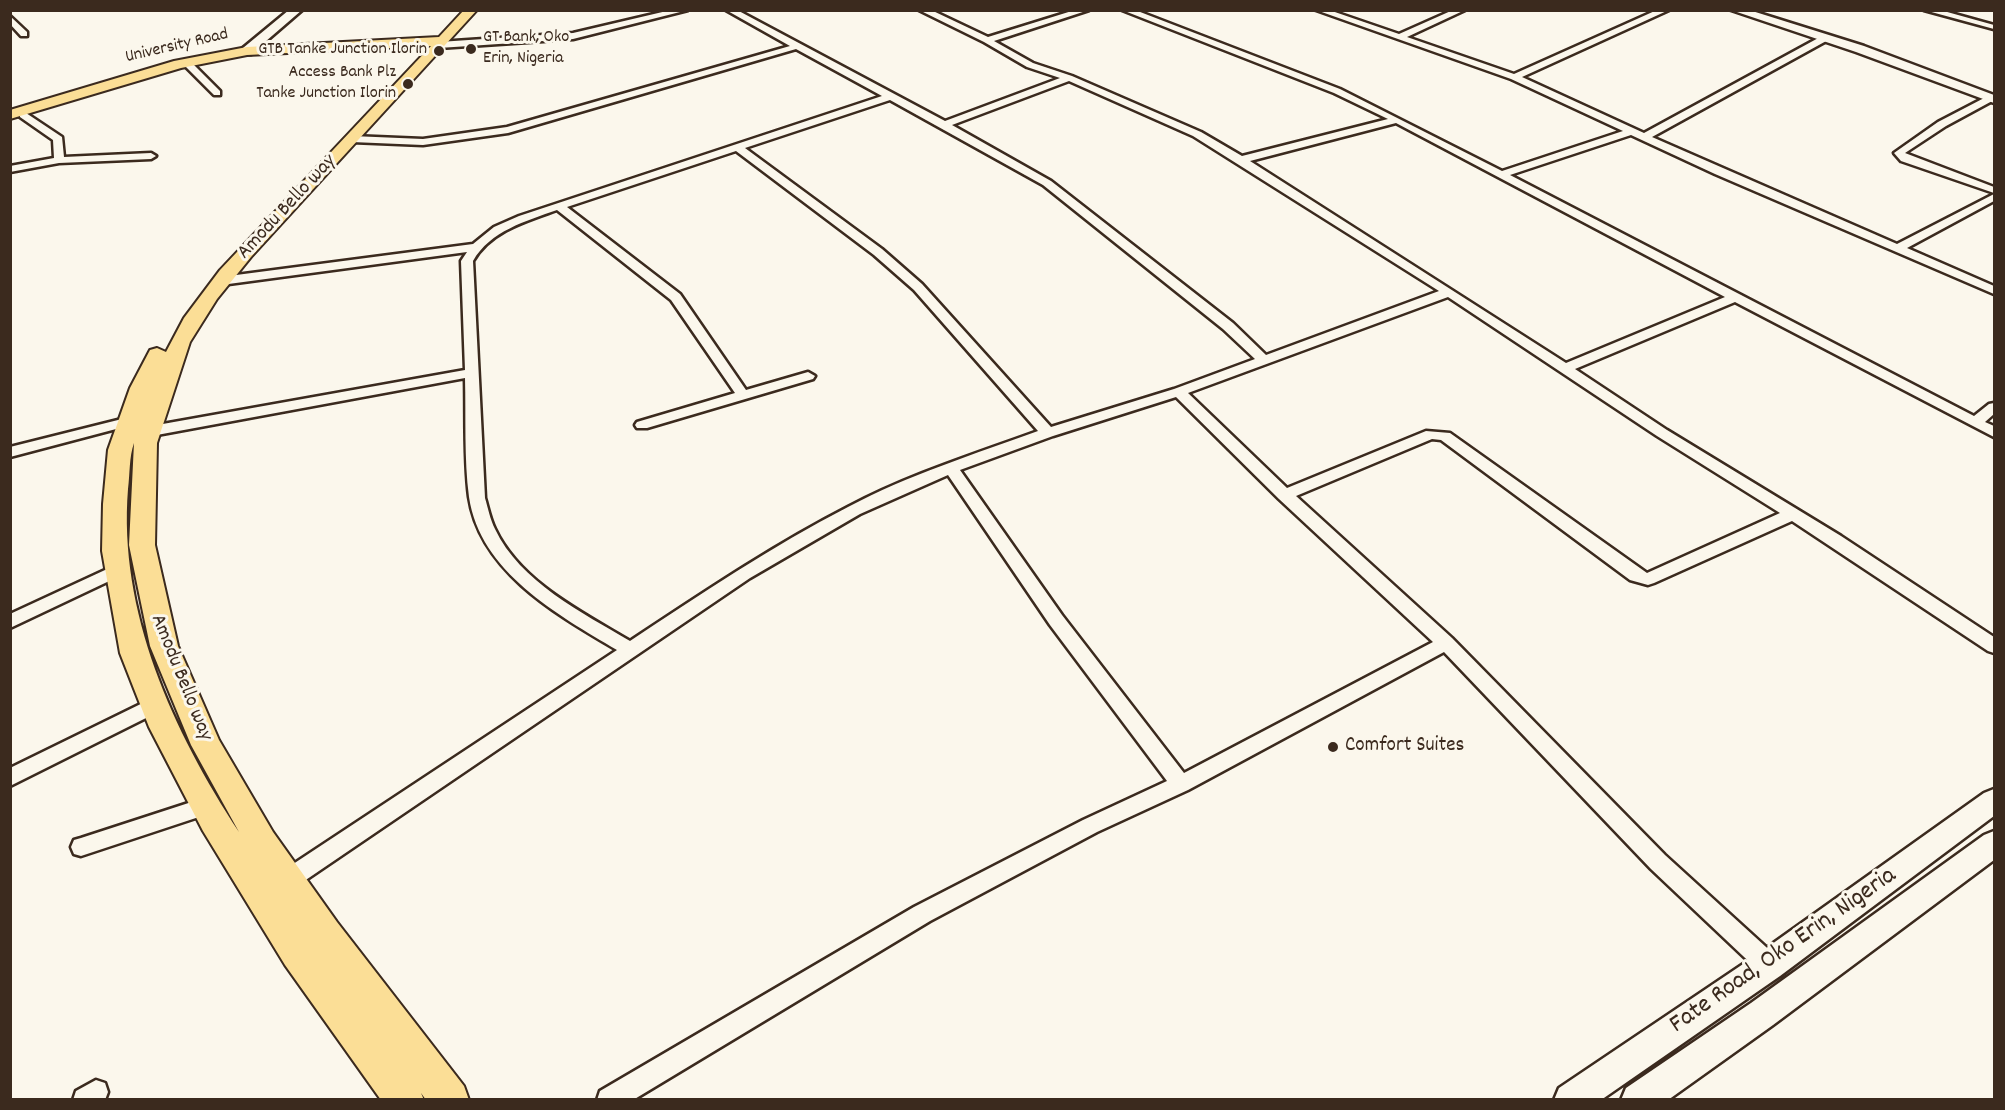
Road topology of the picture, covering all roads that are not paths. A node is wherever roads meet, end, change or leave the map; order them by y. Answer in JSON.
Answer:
{"nodes":[{"id":1,"x":297,"y":10,"type":"edge"},
{"id":2,"x":460,"y":10,"type":"edge"},
{"id":3,"x":471,"y":10,"type":"edge"},
{"id":4,"x":684,"y":10,"type":"edge"},
{"id":5,"x":730,"y":10,"type":"edge"},
{"id":6,"x":923,"y":10,"type":"edge"},
{"id":7,"x":1085,"y":10,"type":"edge"},
{"id":8,"x":1126,"y":10,"type":"edge"},
{"id":9,"x":1320,"y":10,"type":"edge"},
{"id":10,"x":1461,"y":10,"type":"edge"},
{"id":11,"x":1665,"y":10,"type":"edge"},
{"id":12,"x":1736,"y":10,"type":"edge"},
{"id":13,"x":1929,"y":10,"type":"edge"},
{"id":14,"x":10,"y":18,"type":"edge"},
{"id":15,"x":1995,"y":27,"type":"edge"},
{"id":16,"x":24,"y":34,"type":"dead end"},
{"id":17,"x":1400,"y":37,"type":"junction"},
{"id":18,"x":1825,"y":38,"type":"junction"},
{"id":19,"x":987,"y":40,"type":"junction"},
{"id":20,"x":437,"y":43,"type":"junction"},
{"id":21,"x":798,"y":46,"type":"junction"},
{"id":22,"x":247,"y":51,"type":"junction"},
{"id":23,"x":189,"y":65,"type":"junction"},
{"id":24,"x":1514,"y":77,"type":"junction"},
{"id":25,"x":1069,"y":78,"type":"junction"},
{"id":26,"x":217,"y":93,"type":"dead end"},
{"id":27,"x":888,"y":97,"type":"junction"},
{"id":28,"x":1993,"y":98,"type":"edge"},
{"id":29,"x":15,"y":116,"type":"edge"},
{"id":30,"x":1397,"y":120,"type":"junction"},
{"id":31,"x":944,"y":125,"type":"junction"},
{"id":32,"x":1629,"y":131,"type":"junction"},
{"id":33,"x":1656,"y":132,"type":"junction"},
{"id":34,"x":1643,"y":138,"type":"junction"},
{"id":35,"x":352,"y":139,"type":"junction"},
{"id":36,"x":736,"y":146,"type":"junction"},
{"id":37,"x":151,"y":156,"type":"dead end"},
{"id":38,"x":59,"y":160,"type":"junction"},
{"id":39,"x":1241,"y":160,"type":"junction"},
{"id":40,"x":10,"y":169,"type":"edge"},
{"id":41,"x":1502,"y":174,"type":"junction"},
{"id":42,"x":1995,"y":190,"type":"edge"},
{"id":43,"x":1995,"y":197,"type":"edge"},
{"id":44,"x":558,"y":206,"type":"junction"},
{"id":45,"x":474,"y":247,"type":"junction"},
{"id":46,"x":1899,"y":248,"type":"junction"},
{"id":47,"x":221,"y":281,"type":"junction"},
{"id":48,"x":1995,"y":290,"type":"edge"},
{"id":49,"x":1449,"y":292,"type":"junction"},
{"id":50,"x":1738,"y":296,"type":"junction"},
{"id":51,"x":1264,"y":360,"type":"junction"},
{"id":52,"x":1566,"y":368,"type":"junction"},
{"id":53,"x":472,"y":373,"type":"junction"},
{"id":54,"x":808,"y":376,"type":"dead end"},
{"id":55,"x":1179,"y":392,"type":"junction"},
{"id":56,"x":743,"y":395,"type":"junction"},
{"id":57,"x":1995,"y":407,"type":"edge"},
{"id":58,"x":1976,"y":422,"type":"junction"},
{"id":59,"x":642,"y":425,"type":"dead end"},
{"id":60,"x":138,"y":426,"type":"junction"},
{"id":61,"x":1995,"y":432,"type":"edge"},
{"id":62,"x":1048,"y":433,"type":"junction"},
{"id":63,"x":10,"y":452,"type":"edge"},
{"id":64,"x":951,"y":468,"type":"junction"},
{"id":65,"x":1285,"y":495,"type":"junction"},
{"id":66,"x":1791,"y":515,"type":"junction"},
{"id":67,"x":118,"y":570,"type":"junction"},
{"id":68,"x":10,"y":622,"type":"edge"},
{"id":69,"x":1446,"y":643,"type":"junction"},
{"id":70,"x":1995,"y":646,"type":"edge"},
{"id":71,"x":629,"y":649,"type":"junction"},
{"id":72,"x":155,"y":705,"type":"junction"},
{"id":73,"x":10,"y":778,"type":"edge"},
{"id":74,"x":1181,"y":783,"type":"junction"},
{"id":75,"x":1995,"y":801,"type":"edge"},
{"id":76,"x":207,"y":806,"type":"junction"},
{"id":77,"x":1995,"y":844,"type":"edge"},
{"id":78,"x":81,"y":847,"type":"dead end"},
{"id":79,"x":287,"y":881,"type":"junction"},
{"id":80,"x":262,"y":898,"type":"junction"},
{"id":81,"x":1769,"y":965,"type":"junction"},
{"id":82,"x":405,"y":1100,"type":"edge"},
{"id":83,"x":450,"y":1100,"type":"edge"},
{"id":84,"x":609,"y":1100,"type":"edge"},
{"id":85,"x":1570,"y":1100,"type":"edge"},
{"id":86,"x":1638,"y":1100,"type":"edge"}],
"edges":[{"from":1,"to":22,"type":"street"},
{"from":2,"to":20,"type":"main road","name":"Amodu Bello way"},
{"from":3,"to":20,"type":"main road","name":"Amodu Bello way"},
{"from":4,"to":20,"type":"street"},
{"from":5,"to":21,"type":"street"},
{"from":6,"to":19,"type":"street"},
{"from":7,"to":19,"type":"street"},
{"from":8,"to":30,"type":"street"},
{"from":9,"to":17,"type":"street"},
{"from":10,"to":17,"type":"street"},
{"from":11,"to":24,"type":"street"},
{"from":12,"to":18,"type":"street"},
{"from":13,"to":15,"type":"street"},
{"from":14,"to":16,"type":"street"},
{"from":17,"to":24,"type":"street"},
{"from":18,"to":28,"type":"street"},
{"from":18,"to":33,"type":"street"},
{"from":19,"to":25,"type":"street"},
{"from":20,"to":22,"type":"main road","name":"University Road"},
{"from":20,"to":23,"type":"main road","name":"University Road"},
{"from":20,"to":35,"type":"main road","name":"Amodu Bello way"},
{"from":20,"to":60,"type":"main road","name":"Amodu Bello way"},
{"from":21,"to":27,"type":"street"},
{"from":21,"to":35,"type":"street"},
{"from":22,"to":29,"type":"main road","name":"University Road"},
{"from":23,"to":26,"type":"street"},
{"from":23,"to":29,"type":"main road","name":"University Road"},
{"from":24,"to":32,"type":"street"},
{"from":25,"to":31,"type":"street"},
{"from":25,"to":39,"type":"street"},
{"from":27,"to":31,"type":"street"},
{"from":27,"to":36,"type":"street"},
{"from":28,"to":42,"type":"street"},
{"from":29,"to":38,"type":"street"},
{"from":30,"to":39,"type":"street"},
{"from":30,"to":41,"type":"street"},
{"from":31,"to":51,"type":"street"},
{"from":32,"to":33,"type":"street"},
{"from":32,"to":34,"type":"street"},
{"from":32,"to":41,"type":"street"},
{"from":33,"to":34,"type":"street"},
{"from":34,"to":46,"type":"street"},
{"from":35,"to":47,"type":"main road","name":"Amodu Bello way"},
{"from":36,"to":44,"type":"street"},
{"from":36,"to":62,"type":"street"},
{"from":37,"to":38,"type":"street"},
{"from":38,"to":40,"type":"street"},
{"from":39,"to":49,"type":"street"},
{"from":41,"to":50,"type":"street"},
{"from":43,"to":46,"type":"street"},
{"from":44,"to":45,"type":"street"},
{"from":44,"to":56,"type":"street"},
{"from":45,"to":47,"type":"street"},
{"from":45,"to":53,"type":"street"},
{"from":46,"to":48,"type":"street"},
{"from":47,"to":60,"type":"main road","name":"Amodu Bello way"},
{"from":49,"to":51,"type":"street"},
{"from":49,"to":52,"type":"street"},
{"from":50,"to":52,"type":"street"},
{"from":50,"to":58,"type":"street"},
{"from":51,"to":55,"type":"street"},
{"from":52,"to":66,"type":"street"},
{"from":53,"to":60,"type":"street"},
{"from":53,"to":71,"type":"street"},
{"from":54,"to":56,"type":"street"},
{"from":55,"to":62,"type":"street"},
{"from":55,"to":65,"type":"street"},
{"from":56,"to":59,"type":"street"},
{"from":57,"to":58,"type":"street"},
{"from":58,"to":61,"type":"street"},
{"from":60,"to":63,"type":"street"},
{"from":60,"to":67,"type":"main road","name":"Amodu Bello way"},
{"from":60,"to":79,"type":"main road","name":"Amodu Bello way"},
{"from":62,"to":64,"type":"street"},
{"from":64,"to":71,"type":"street"},
{"from":64,"to":74,"type":"street"},
{"from":65,"to":66,"type":"street"},
{"from":65,"to":69,"type":"street"},
{"from":66,"to":70,"type":"street"},
{"from":67,"to":68,"type":"street"},
{"from":67,"to":72,"type":"main road","name":"Amodu Bello way"},
{"from":69,"to":74,"type":"street"},
{"from":69,"to":81,"type":"street"},
{"from":71,"to":79,"type":"street"},
{"from":72,"to":73,"type":"street"},
{"from":72,"to":76,"type":"main road","name":"Amodu Bello way"},
{"from":74,"to":84,"type":"street"},
{"from":75,"to":81,"type":"street","name":"Fate Road, Oko Erin, Nigeria"},
{"from":76,"to":78,"type":"street"},
{"from":76,"to":80,"type":"main road","name":"Amodu Bello way"},
{"from":77,"to":86,"type":"street","name":"Fate Road, Oko Erin, Nigeria"},
{"from":79,"to":80,"type":"street"},
{"from":79,"to":83,"type":"main road","name":"Amodu Bello way"},
{"from":80,"to":82,"type":"main road","name":"Amodu Bello way"},
{"from":81,"to":85,"type":"street","name":"Fate Road, Oko Erin, Nigeria"}]}
